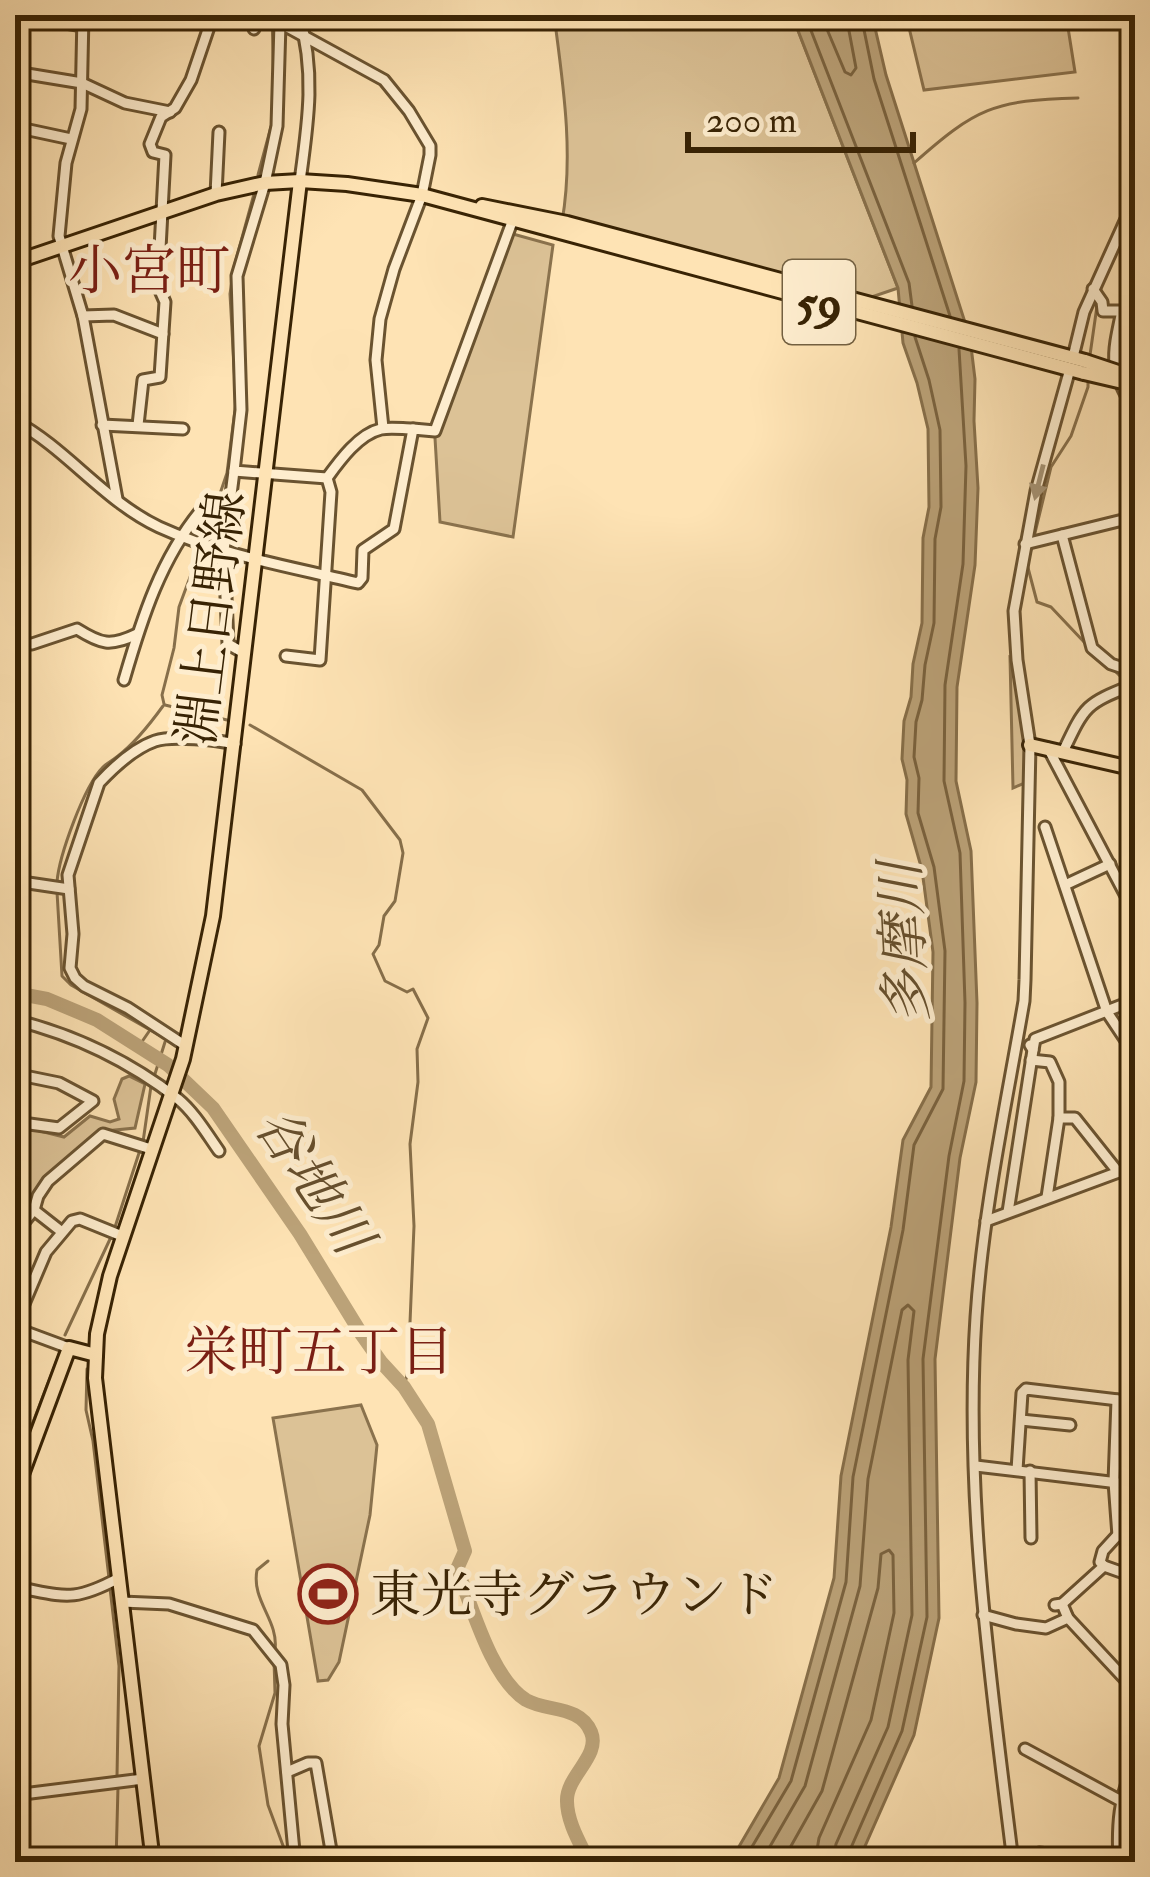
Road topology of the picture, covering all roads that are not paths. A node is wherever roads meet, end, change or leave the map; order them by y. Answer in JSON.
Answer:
{"nodes":[{"id":1,"x":20,"y":15,"type":"edge"},
{"id":2,"x":213,"y":15,"type":"edge"},
{"id":3,"x":262,"y":15,"type":"edge"},
{"id":4,"x":299,"y":15,"type":"edge"},
{"id":5,"x":83,"y":21,"type":"edge"},
{"id":6,"x":280,"y":23,"type":"junction"},
{"id":7,"x":254,"y":29,"type":"dead end"},
{"id":8,"x":305,"y":36,"type":"junction"},
{"id":9,"x":15,"y":72,"type":"edge"},
{"id":10,"x":82,"y":83,"type":"junction"},
{"id":11,"x":170,"y":112,"type":"junction"},
{"id":12,"x":15,"y":127,"type":"edge"},
{"id":13,"x":219,"y":132,"type":"dead end"},
{"id":14,"x":71,"y":140,"type":"junction"},
{"id":15,"x":300,"y":181,"type":"junction"},
{"id":16,"x":265,"y":183,"type":"junction"},
{"id":17,"x":216,"y":194,"type":"junction"},
{"id":18,"x":422,"y":195,"type":"junction"},
{"id":19,"x":1135,"y":200,"type":"edge"},
{"id":20,"x":162,"y":212,"type":"junction"},
{"id":21,"x":512,"y":221,"type":"junction"},
{"id":22,"x":63,"y":245,"type":"junction"},
{"id":23,"x":15,"y":262,"type":"edge"},
{"id":24,"x":1097,"y":294,"type":"junction"},
{"id":25,"x":1122,"y":311,"type":"junction"},
{"id":26,"x":1135,"y":311,"type":"edge"},
{"id":27,"x":83,"y":316,"type":"junction"},
{"id":28,"x":163,"y":334,"type":"junction"},
{"id":29,"x":1074,"y":364,"type":"junction"},
{"id":30,"x":1133,"y":381,"type":"edge"},
{"id":31,"x":1135,"y":412,"type":"edge"},
{"id":32,"x":20,"y":424,"type":"edge"},
{"id":33,"x":102,"y":425,"type":"junction"},
{"id":34,"x":138,"y":425,"type":"junction"},
{"id":35,"x":383,"y":428,"type":"junction"},
{"id":36,"x":183,"y":429,"type":"dead end"},
{"id":37,"x":413,"y":429,"type":"junction"},
{"id":38,"x":234,"y":471,"type":"junction"},
{"id":39,"x":266,"y":474,"type":"junction"},
{"id":40,"x":327,"y":478,"type":"junction"},
{"id":41,"x":15,"y":493,"type":"edge"},
{"id":42,"x":117,"y":500,"type":"junction"},
{"id":43,"x":202,"y":509,"type":"dead end"},
{"id":44,"x":1135,"y":517,"type":"edge"},
{"id":45,"x":181,"y":534,"type":"junction"},
{"id":46,"x":1062,"y":535,"type":"junction"},
{"id":47,"x":1030,"y":543,"type":"junction"},
{"id":48,"x":224,"y":550,"type":"junction"},
{"id":49,"x":256,"y":558,"type":"junction"},
{"id":50,"x":326,"y":575,"type":"junction"},
{"id":51,"x":137,"y":634,"type":"junction"},
{"id":52,"x":15,"y":643,"type":"edge"},
{"id":53,"x":244,"y":653,"type":"junction"},
{"id":54,"x":286,"y":656,"type":"dead end"},
{"id":55,"x":1135,"y":672,"type":"edge"},
{"id":56,"x":124,"y":680,"type":"dead end"},
{"id":57,"x":1135,"y":684,"type":"edge"},
{"id":58,"x":235,"y":744,"type":"junction"},
{"id":59,"x":1030,"y":745,"type":"junction"},
{"id":60,"x":1048,"y":748,"type":"junction"},
{"id":61,"x":1064,"y":752,"type":"junction"},
{"id":62,"x":1135,"y":769,"type":"edge"},
{"id":63,"x":1045,"y":826,"type":"dead end"},
{"id":64,"x":1110,"y":864,"type":"junction"},
{"id":65,"x":15,"y":881,"type":"edge"},
{"id":66,"x":1064,"y":884,"type":"junction"},
{"id":67,"x":61,"y":888,"type":"junction"},
{"id":68,"x":1130,"y":890,"type":"edge"},
{"id":69,"x":1135,"y":913,"type":"edge"},
{"id":70,"x":1135,"y":1000,"type":"edge"},
{"id":71,"x":1107,"y":1012,"type":"junction"},
{"id":72,"x":15,"y":1020,"type":"edge"},
{"id":73,"x":1031,"y":1051,"type":"junction"},
{"id":74,"x":184,"y":1054,"type":"junction"},
{"id":75,"x":1135,"y":1054,"type":"edge"},
{"id":76,"x":15,"y":1074,"type":"edge"},
{"id":77,"x":171,"y":1092,"type":"junction"},
{"id":78,"x":1059,"y":1118,"type":"junction"},
{"id":79,"x":15,"y":1122,"type":"edge"},
{"id":80,"x":152,"y":1149,"type":"junction"},
{"id":81,"x":220,"y":1151,"type":"dead end"},
{"id":82,"x":1135,"y":1166,"type":"edge"},
{"id":83,"x":1118,"y":1172,"type":"junction"},
{"id":84,"x":1047,"y":1197,"type":"junction"},
{"id":85,"x":34,"y":1210,"type":"junction"},
{"id":86,"x":1009,"y":1212,"type":"junction"},
{"id":87,"x":986,"y":1221,"type":"junction"},
{"id":88,"x":62,"y":1232,"type":"junction"},
{"id":89,"x":15,"y":1233,"type":"edge"},
{"id":90,"x":122,"y":1236,"type":"junction"},
{"id":91,"x":15,"y":1327,"type":"edge"},
{"id":92,"x":70,"y":1348,"type":"junction"},
{"id":93,"x":96,"y":1355,"type":"junction"},
{"id":94,"x":1117,"y":1400,"type":"junction"},
{"id":95,"x":1135,"y":1402,"type":"edge"},
{"id":96,"x":1021,"y":1420,"type":"junction"},
{"id":97,"x":1070,"y":1425,"type":"dead end"},
{"id":98,"x":976,"y":1466,"type":"dead end"},
{"id":99,"x":1017,"y":1470,"type":"junction"},
{"id":100,"x":1030,"y":1471,"type":"junction"},
{"id":101,"x":1114,"y":1482,"type":"junction"},
{"id":102,"x":1135,"y":1485,"type":"edge"},
{"id":103,"x":15,"y":1493,"type":"edge"},
{"id":104,"x":1135,"y":1516,"type":"edge"},
{"id":105,"x":1118,"y":1536,"type":"junction"},
{"id":106,"x":1031,"y":1538,"type":"dead end"},
{"id":107,"x":1104,"y":1566,"type":"junction"},
{"id":108,"x":1135,"y":1577,"type":"edge"},
{"id":109,"x":118,"y":1578,"type":"junction"},
{"id":110,"x":15,"y":1587,"type":"edge"},
{"id":111,"x":122,"y":1602,"type":"junction"},
{"id":112,"x":983,"y":1615,"type":"junction"},
{"id":113,"x":1068,"y":1618,"type":"junction"},
{"id":114,"x":1135,"y":1690,"type":"edge"},
{"id":115,"x":1025,"y":1749,"type":"dead end"},
{"id":116,"x":1135,"y":1762,"type":"edge"},
{"id":117,"x":286,"y":1772,"type":"junction"},
{"id":118,"x":143,"y":1779,"type":"junction"},
{"id":119,"x":15,"y":1795,"type":"edge"},
{"id":120,"x":1121,"y":1801,"type":"junction"},
{"id":121,"x":1039,"y":1853,"type":"dead end"},
{"id":122,"x":15,"y":1854,"type":"edge"},
{"id":123,"x":91,"y":1857,"type":"dead end"},
{"id":124,"x":75,"y":1859,"type":"edge"},
{"id":125,"x":153,"y":1862,"type":"edge"},
{"id":126,"x":295,"y":1862,"type":"edge"},
{"id":127,"x":333,"y":1862,"type":"edge"},
{"id":128,"x":1013,"y":1862,"type":"edge"},
{"id":129,"x":1119,"y":1862,"type":"edge"}],
"edges":[{"from":1,"to":5,"type":"street"},
{"from":2,"to":11,"type":"street"},
{"from":3,"to":6,"type":"street"},
{"from":3,"to":7,"type":"street"},
{"from":4,"to":8,"type":"street"},
{"from":5,"to":10,"type":"street"},
{"from":6,"to":8,"type":"street"},
{"from":6,"to":16,"type":"street"},
{"from":8,"to":15,"type":"street"},
{"from":8,"to":18,"type":"street"},
{"from":9,"to":10,"type":"street"},
{"from":10,"to":11,"type":"street"},
{"from":10,"to":14,"type":"street"},
{"from":11,"to":20,"type":"street"},
{"from":12,"to":14,"type":"street"},
{"from":13,"to":17,"type":"street"},
{"from":14,"to":22,"type":"street"},
{"from":15,"to":16,"type":"main road","number":"59"},
{"from":15,"to":18,"type":"main road","number":"59"},
{"from":15,"to":39,"type":"main road","name":"淵上日野線"},
{"from":16,"to":17,"type":"main road","number":"59"},
{"from":16,"to":38,"type":"street"},
{"from":17,"to":20,"type":"main road","number":"59"},
{"from":18,"to":21,"type":"main road","number":"59"},
{"from":18,"to":29,"type":"main road","number":"59"},
{"from":18,"to":35,"type":"street"},
{"from":19,"to":24,"type":"street"},
{"from":20,"to":22,"type":"main road","number":"59"},
{"from":20,"to":28,"type":"street"},
{"from":21,"to":29,"type":"main road","number":"59"},
{"from":21,"to":37,"type":"street"},
{"from":22,"to":23,"type":"main road","number":"59"},
{"from":22,"to":27,"type":"street"},
{"from":24,"to":25,"type":"street"},
{"from":24,"to":29,"type":"street"},
{"from":25,"to":26,"type":"street"},
{"from":25,"to":31,"type":"street"},
{"from":27,"to":28,"type":"street"},
{"from":27,"to":33,"type":"street"},
{"from":28,"to":34,"type":"street"},
{"from":29,"to":30,"type":"main road","number":"59","bridge":true},
{"from":29,"to":47,"type":"street","one_way":true},
{"from":32,"to":41,"type":"street"},
{"from":32,"to":42,"type":"street"},
{"from":33,"to":34,"type":"street"},
{"from":33,"to":42,"type":"street"},
{"from":34,"to":36,"type":"street"},
{"from":35,"to":37,"type":"street"},
{"from":35,"to":40,"type":"street"},
{"from":37,"to":50,"type":"street"},
{"from":38,"to":39,"type":"street"},
{"from":38,"to":48,"type":"street"},
{"from":39,"to":40,"type":"street"},
{"from":39,"to":49,"type":"main road","name":"淵上日野線"},
{"from":40,"to":50,"type":"street"},
{"from":42,"to":45,"type":"street"},
{"from":43,"to":45,"type":"street"},
{"from":44,"to":46,"type":"street"},
{"from":45,"to":48,"type":"street"},
{"from":45,"to":51,"type":"street"},
{"from":46,"to":47,"type":"street"},
{"from":46,"to":55,"type":"street"},
{"from":47,"to":59,"type":"street"},
{"from":48,"to":49,"type":"street"},
{"from":48,"to":53,"type":"street"},
{"from":49,"to":50,"type":"street"},
{"from":49,"to":53,"type":"main road","name":"淵上日野線"},
{"from":50,"to":54,"type":"street"},
{"from":51,"to":52,"type":"street"},
{"from":51,"to":56,"type":"street"},
{"from":53,"to":58,"type":"main road","name":"淵上日野線"},
{"from":57,"to":61,"type":"street"},
{"from":58,"to":67,"type":"street"},
{"from":58,"to":74,"type":"main road","name":"淵上日野線"},
{"from":59,"to":60,"type":"main road"},
{"from":59,"to":87,"type":"street"},
{"from":60,"to":61,"type":"main road"},
{"from":60,"to":64,"type":"street"},
{"from":61,"to":62,"type":"main road"},
{"from":63,"to":66,"type":"street"},
{"from":64,"to":66,"type":"street"},
{"from":64,"to":68,"type":"street"},
{"from":65,"to":67,"type":"street"},
{"from":66,"to":71,"type":"street"},
{"from":67,"to":74,"type":"street"},
{"from":68,"to":69,"type":"street"},
{"from":70,"to":71,"type":"street"},
{"from":71,"to":73,"type":"street"},
{"from":71,"to":75,"type":"street"},
{"from":72,"to":77,"type":"street"},
{"from":73,"to":78,"type":"street"},
{"from":73,"to":86,"type":"street"},
{"from":74,"to":77,"type":"main road","name":"淵上日野線"},
{"from":76,"to":79,"type":"street"},
{"from":77,"to":80,"type":"main road"},
{"from":77,"to":81,"type":"street"},
{"from":78,"to":83,"type":"street"},
{"from":78,"to":84,"type":"street"},
{"from":80,"to":85,"type":"street"},
{"from":80,"to":90,"type":"main road"},
{"from":82,"to":83,"type":"street"},
{"from":83,"to":84,"type":"street"},
{"from":84,"to":86,"type":"street"},
{"from":85,"to":88,"type":"street"},
{"from":85,"to":89,"type":"street"},
{"from":86,"to":87,"type":"street"},
{"from":87,"to":112,"type":"street"},
{"from":88,"to":90,"type":"street"},
{"from":88,"to":91,"type":"street"},
{"from":90,"to":93,"type":"main road"},
{"from":91,"to":92,"type":"street"},
{"from":92,"to":93,"type":"main road"},
{"from":92,"to":103,"type":"main road"},
{"from":93,"to":109,"type":"main road"},
{"from":94,"to":95,"type":"street"},
{"from":94,"to":96,"type":"street"},
{"from":94,"to":101,"type":"street"},
{"from":96,"to":97,"type":"street"},
{"from":96,"to":99,"type":"street"},
{"from":98,"to":99,"type":"street"},
{"from":99,"to":100,"type":"street"},
{"from":100,"to":101,"type":"street"},
{"from":100,"to":106,"type":"street"},
{"from":101,"to":102,"type":"street"},
{"from":101,"to":105,"type":"street"},
{"from":104,"to":105,"type":"street"},
{"from":105,"to":107,"type":"street"},
{"from":107,"to":108,"type":"street"},
{"from":107,"to":113,"type":"street"},
{"from":109,"to":110,"type":"street"},
{"from":109,"to":111,"type":"main road"},
{"from":111,"to":117,"type":"street"},
{"from":111,"to":118,"type":"main road"},
{"from":112,"to":113,"type":"street"},
{"from":112,"to":128,"type":"street"},
{"from":113,"to":114,"type":"street"},
{"from":115,"to":120,"type":"street"},
{"from":116,"to":120,"type":"street"},
{"from":117,"to":126,"type":"street"},
{"from":117,"to":127,"type":"street"},
{"from":118,"to":119,"type":"street"},
{"from":118,"to":125,"type":"main road"},
{"from":120,"to":129,"type":"street"},
{"from":121,"to":129,"type":"street"},
{"from":122,"to":124,"type":"street"},
{"from":123,"to":124,"type":"street"}]}
